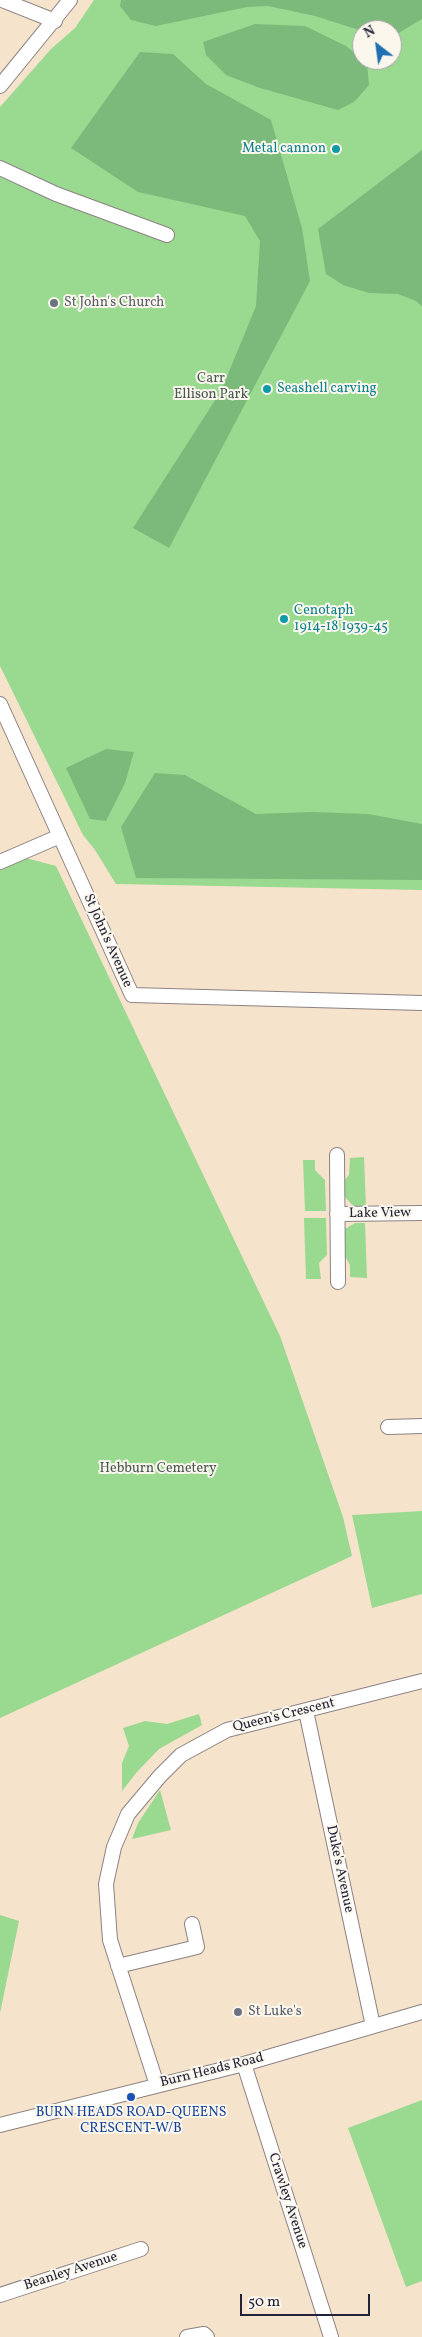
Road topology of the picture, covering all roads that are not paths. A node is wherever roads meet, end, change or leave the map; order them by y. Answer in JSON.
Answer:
{"nodes":[{"id":1,"x":2,"y":0,"type":"edge"},
{"id":2,"x":70,"y":0,"type":"edge"},
{"id":3,"x":55,"y":21,"type":"junction"},
{"id":4,"x":0,"y":86,"type":"edge"},
{"id":5,"x":0,"y":168,"type":"edge"},
{"id":6,"x":167,"y":235,"type":"dead end"},
{"id":7,"x":0,"y":704,"type":"edge"},
{"id":8,"x":60,"y":836,"type":"junction"},
{"id":9,"x":0,"y":862,"type":"edge"},
{"id":10,"x":422,"y":1002,"type":"edge"},
{"id":11,"x":337,"y":1155,"type":"dead end"},
{"id":12,"x":422,"y":1213,"type":"edge"},
{"id":13,"x":337,"y":1214,"type":"junction"},
{"id":14,"x":338,"y":1282,"type":"dead end"},
{"id":15,"x":422,"y":1426,"type":"edge"},
{"id":16,"x":388,"y":1428,"type":"dead end"},
{"id":17,"x":422,"y":1681,"type":"edge"},
{"id":18,"x":306,"y":1711,"type":"junction"},
{"id":19,"x":192,"y":1924,"type":"dead end"},
{"id":20,"x":118,"y":1966,"type":"junction"},
{"id":21,"x":422,"y":2012,"type":"edge"},
{"id":22,"x":373,"y":2026,"type":"junction"},
{"id":23,"x":244,"y":2064,"type":"junction"},
{"id":24,"x":157,"y":2085,"type":"junction"},
{"id":25,"x":0,"y":2124,"type":"edge"},
{"id":26,"x":141,"y":2249,"type":"dead end"},
{"id":27,"x":0,"y":2295,"type":"edge"},
{"id":28,"x":187,"y":2337,"type":"edge"},
{"id":29,"x":207,"y":2337,"type":"edge"},
{"id":30,"x":331,"y":2337,"type":"edge"}],
"edges":[{"from":1,"to":3,"type":"street"},
{"from":2,"to":3,"type":"street"},
{"from":3,"to":4,"type":"street"},
{"from":5,"to":6,"type":"street"},
{"from":7,"to":8,"type":"street","name":"St John's Avenue"},
{"from":8,"to":9,"type":"street"},
{"from":8,"to":10,"type":"street","name":"St John's Avenue"},
{"from":11,"to":13,"type":"street","name":"Lake View"},
{"from":12,"to":13,"type":"street","name":"Lake View"},
{"from":13,"to":14,"type":"street","name":"Lake View"},
{"from":15,"to":16,"type":"street"},
{"from":17,"to":18,"type":"street","name":"Queen's Crescent"},
{"from":18,"to":20,"type":"street","name":"Queen's Crescent"},
{"from":18,"to":22,"type":"street","name":"Duke's Avenue"},
{"from":19,"to":20,"type":"street"},
{"from":20,"to":24,"type":"street","name":"Queen's Crescent"},
{"from":21,"to":22,"type":"street","name":"Burn Heads Road"},
{"from":22,"to":23,"type":"street","name":"Burn Heads Road"},
{"from":23,"to":24,"type":"street","name":"Burn Heads Road"},
{"from":23,"to":30,"type":"street","name":"Crawley Avenue"},
{"from":24,"to":25,"type":"street","name":"Burn Heads Road"},
{"from":26,"to":27,"type":"street","name":"Beanley Avenue"},
{"from":28,"to":29,"type":"street"}]}
